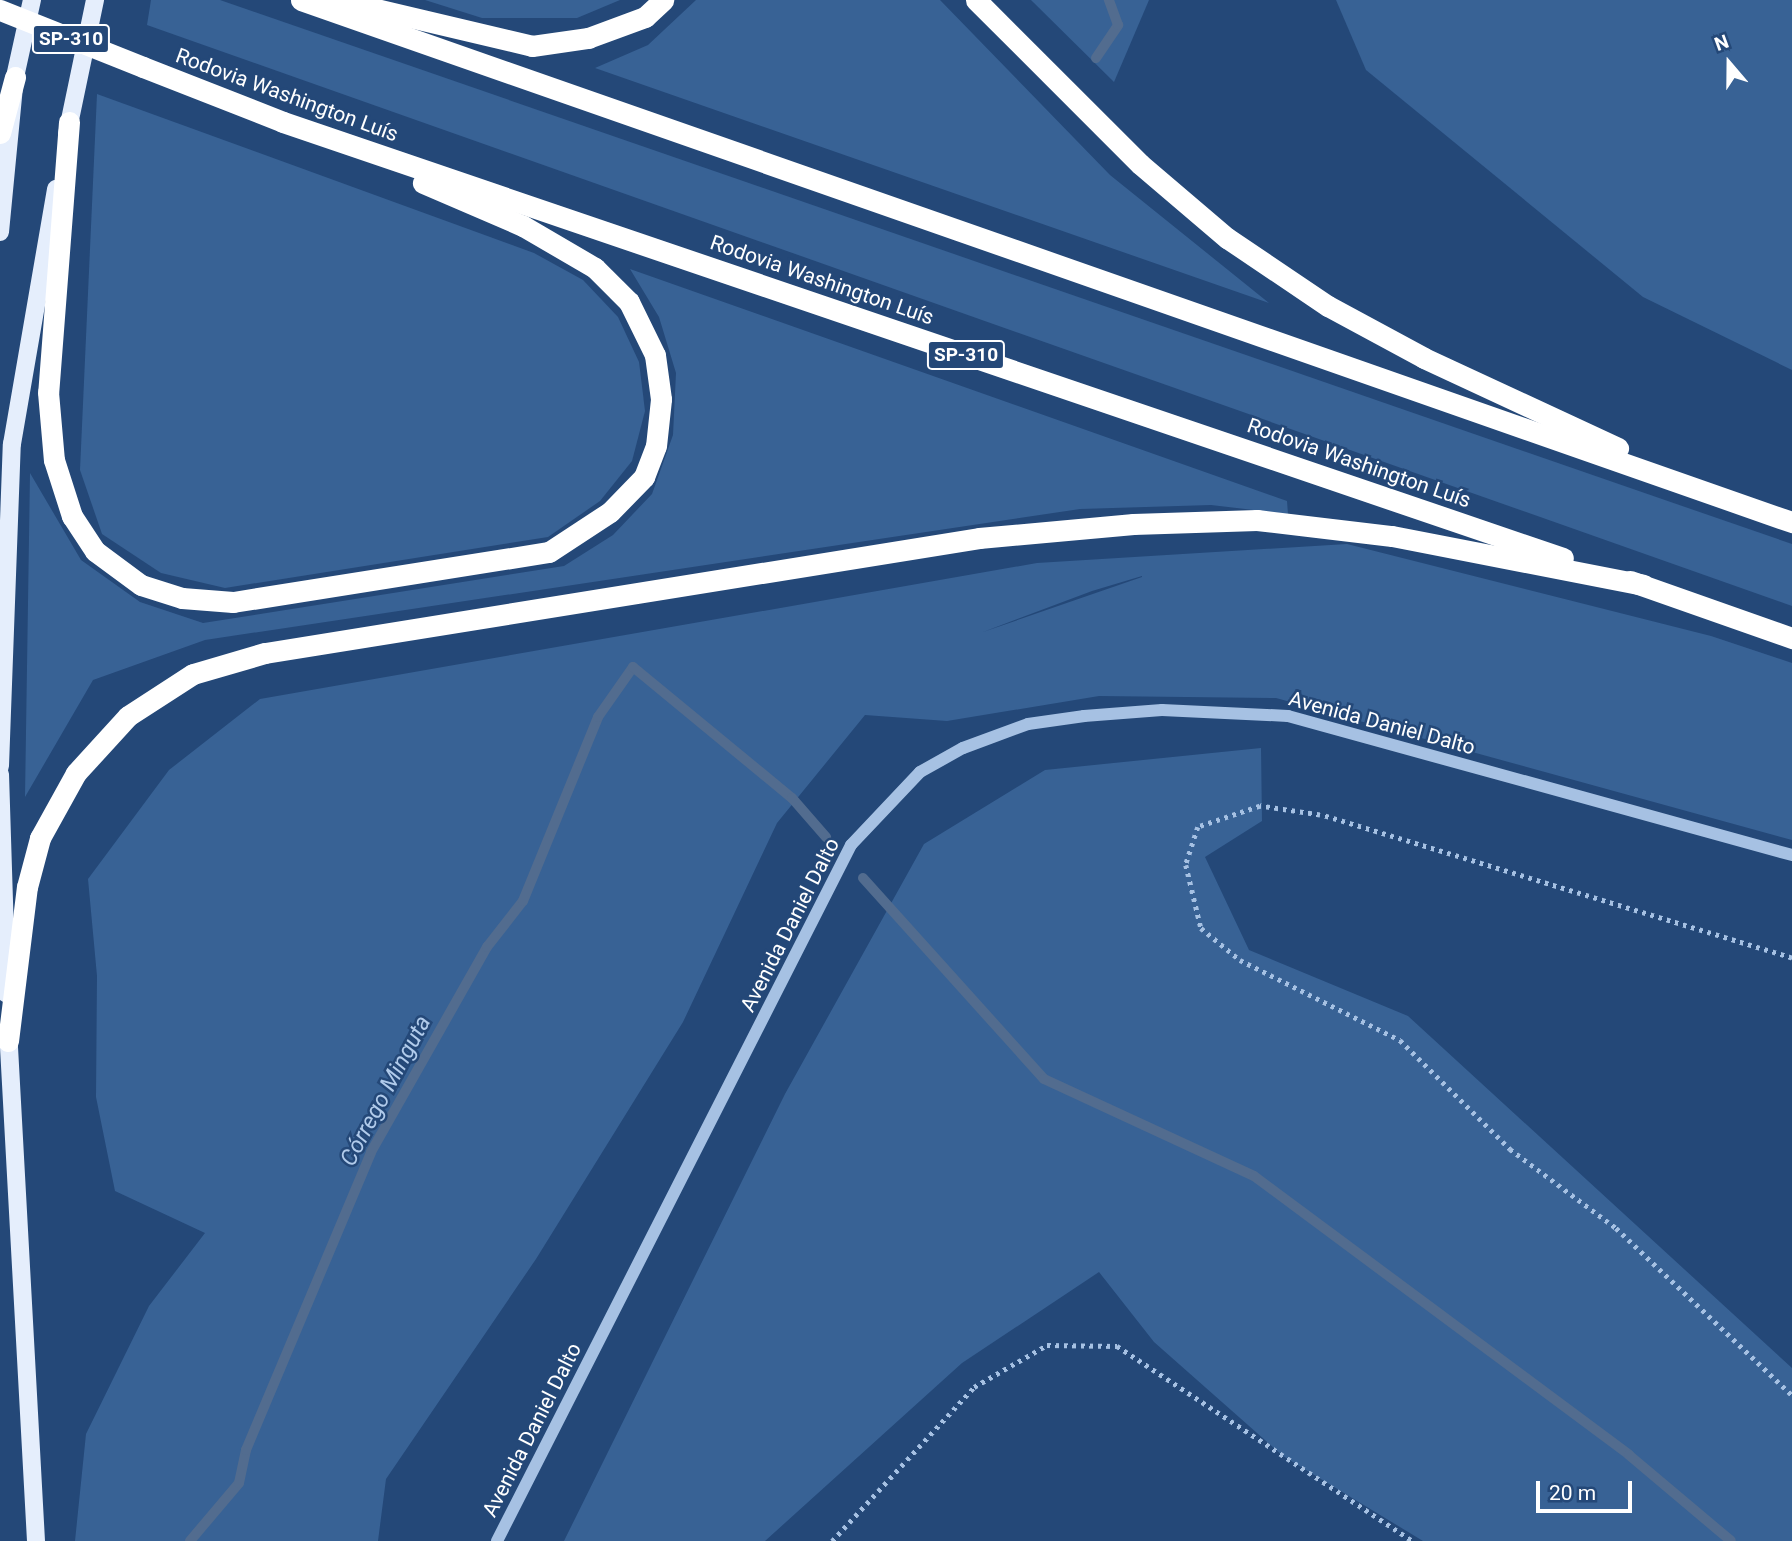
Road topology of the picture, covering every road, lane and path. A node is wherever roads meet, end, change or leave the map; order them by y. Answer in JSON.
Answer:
{"nodes":[{"id":1,"x":32,"y":0,"type":"edge"},
{"id":2,"x":95,"y":0,"type":"edge"},
{"id":3,"x":301,"y":0,"type":"edge"},
{"id":4,"x":336,"y":0,"type":"edge"},
{"id":5,"x":663,"y":0,"type":"edge"},
{"id":6,"x":976,"y":0,"type":"edge"},
{"id":7,"x":0,"y":10,"type":"edge"},
{"id":8,"x":15,"y":78,"type":"junction"},
{"id":9,"x":69,"y":122,"type":"junction"},
{"id":10,"x":283,"y":122,"type":"junction"},
{"id":11,"x":0,"y":133,"type":"edge"},
{"id":12,"x":0,"y":232,"type":"edge"},
{"id":13,"x":1724,"y":498,"type":"junction"},
{"id":14,"x":1792,"y":522,"type":"edge"},
{"id":15,"x":1643,"y":585,"type":"junction"},
{"id":16,"x":1792,"y":638,"type":"edge"},
{"id":17,"x":0,"y":766,"type":"edge"},
{"id":18,"x":0,"y":774,"type":"edge"},
{"id":19,"x":1792,"y":855,"type":"edge"},
{"id":20,"x":1792,"y":958,"type":"edge"},
{"id":21,"x":8,"y":1041,"type":"junction"},
{"id":22,"x":1792,"y":1395,"type":"edge"},
{"id":23,"x":36,"y":1541,"type":"edge"},
{"id":24,"x":497,"y":1541,"type":"edge"},
{"id":25,"x":832,"y":1541,"type":"edge"},
{"id":26,"x":1413,"y":1541,"type":"edge"}],
"edges":[{"from":1,"to":8,"type":"main road"},
{"from":2,"to":9,"type":"main road"},
{"from":3,"to":13,"type":"highway"},
{"from":4,"to":5,"type":"highway"},
{"from":6,"to":13,"type":"highway"},
{"from":7,"to":10,"type":"highway","name":"Rodovia Washington Luís","number":"SP-310","bridge":true},
{"from":8,"to":11,"type":"highway"},
{"from":8,"to":12,"type":"main road"},
{"from":9,"to":10,"type":"highway"},
{"from":9,"to":17,"type":"main road"},
{"from":10,"to":15,"type":"highway","name":"Rodovia Washington Luís","number":"SP-310"},
{"from":13,"to":14,"type":"highway"},
{"from":15,"to":16,"type":"highway","name":"Rodovia Washington Luís","number":"SP-310"},
{"from":15,"to":21,"type":"highway"},
{"from":18,"to":21,"type":"main road"},
{"from":19,"to":24,"type":"street","name":"Avenida Daniel Dalto"},
{"from":20,"to":22,"type":"path"},
{"from":21,"to":23,"type":"main road"},
{"from":25,"to":26,"type":"path"}]}
